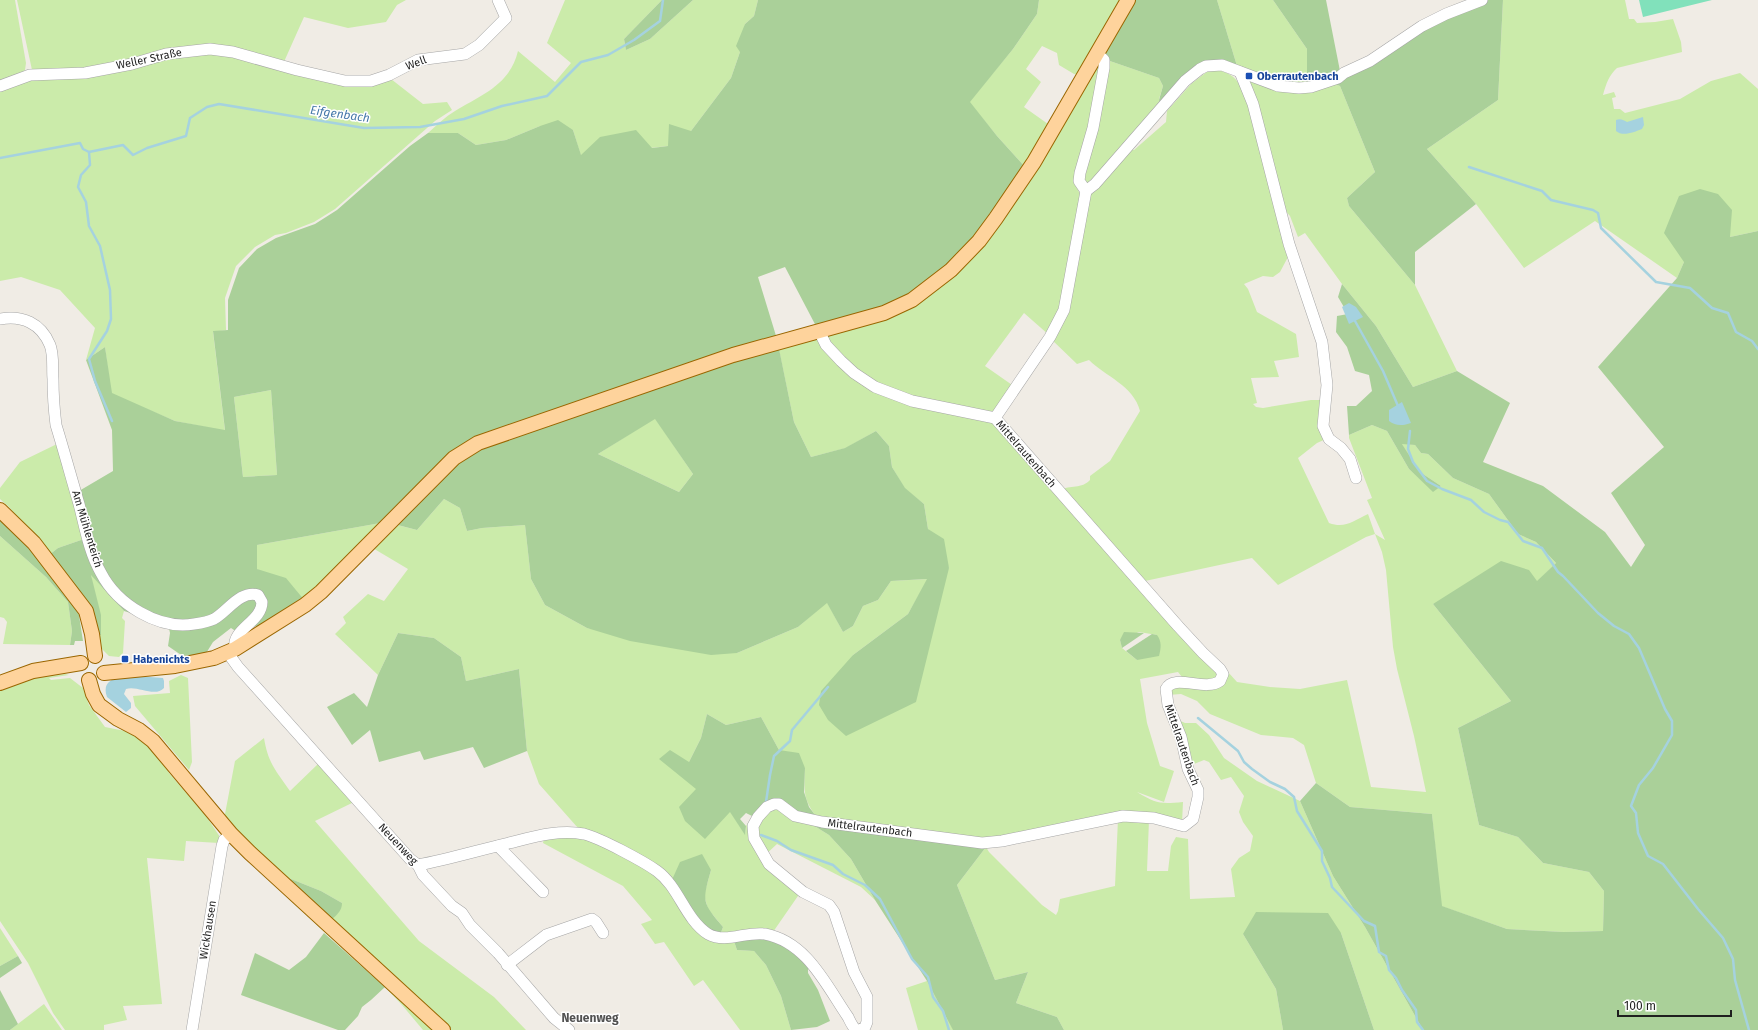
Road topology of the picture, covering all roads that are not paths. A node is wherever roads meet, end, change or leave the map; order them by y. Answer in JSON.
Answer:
{"nodes":[{"id":1,"x":498,"y":0,"type":"edge"},
{"id":2,"x":1128,"y":0,"type":"edge"},
{"id":3,"x":1482,"y":0,"type":"edge"},
{"id":4,"x":1097,"y":53,"type":"junction"},
{"id":5,"x":297,"y":70,"type":"joint"},
{"id":6,"x":1240,"y":72,"type":"junction"},
{"id":7,"x":0,"y":86,"type":"edge"},
{"id":8,"x":1086,"y":191,"type":"junction"},
{"id":9,"x":0,"y":319,"type":"edge"},
{"id":10,"x":819,"y":331,"type":"junction"},
{"id":11,"x":995,"y":418,"type":"junction"},
{"id":12,"x":1356,"y":478,"type":"dead end"},
{"id":13,"x":0,"y":510,"type":"edge"},
{"id":14,"x":232,"y":651,"type":"junction"},
{"id":15,"x":92,"y":668,"type":"junction"},
{"id":16,"x":0,"y":683,"type":"edge"},
{"id":17,"x":231,"y":834,"type":"junction"},
{"id":18,"x":498,"y":846,"type":"junction"},
{"id":19,"x":418,"y":865,"type":"junction"},
{"id":20,"x":543,"y":892,"type":"dead end"},
{"id":21,"x":603,"y":933,"type":"dead end"},
{"id":22,"x":507,"y":965,"type":"junction"},
{"id":23,"x":192,"y":1030,"type":"edge"},
{"id":24,"x":443,"y":1030,"type":"edge"},
{"id":25,"x":569,"y":1030,"type":"edge"},
{"id":26,"x":856,"y":1030,"type":"edge"},
{"id":27,"x":860,"y":1030,"type":"edge"}],
"edges":[{"from":1,"to":5,"type":"street","name":"Well"},
{"from":2,"to":4,"type":"main road"},
{"from":3,"to":6,"type":"street"},
{"from":4,"to":8,"type":"street"},
{"from":4,"to":10,"type":"main road"},
{"from":5,"to":7,"type":"street","name":"Weller Straße"},
{"from":6,"to":8,"type":"street"},
{"from":6,"to":12,"type":"street"},
{"from":8,"to":11,"type":"street"},
{"from":9,"to":14,"type":"street","name":"Am Mühlenteich"},
{"from":10,"to":11,"type":"street","name":"Mittelrautenbach"},
{"from":10,"to":14,"type":"main road"},
{"from":11,"to":27,"type":"street","name":"Mittelrautenbach"},
{"from":13,"to":15,"type":"main road"},
{"from":14,"to":15,"type":"main road"},
{"from":14,"to":19,"type":"street","name":"Neuenweg"},
{"from":15,"to":16,"type":"main road"},
{"from":15,"to":17,"type":"main road"},
{"from":17,"to":23,"type":"street","name":"Wickhausen"},
{"from":17,"to":24,"type":"main road"},
{"from":18,"to":19,"type":"street"},
{"from":18,"to":20,"type":"street"},
{"from":18,"to":26,"type":"street"},
{"from":19,"to":22,"type":"street","name":"Neuenweg"},
{"from":21,"to":22,"type":"street"},
{"from":22,"to":25,"type":"street","name":"Neuenweg"}]}
